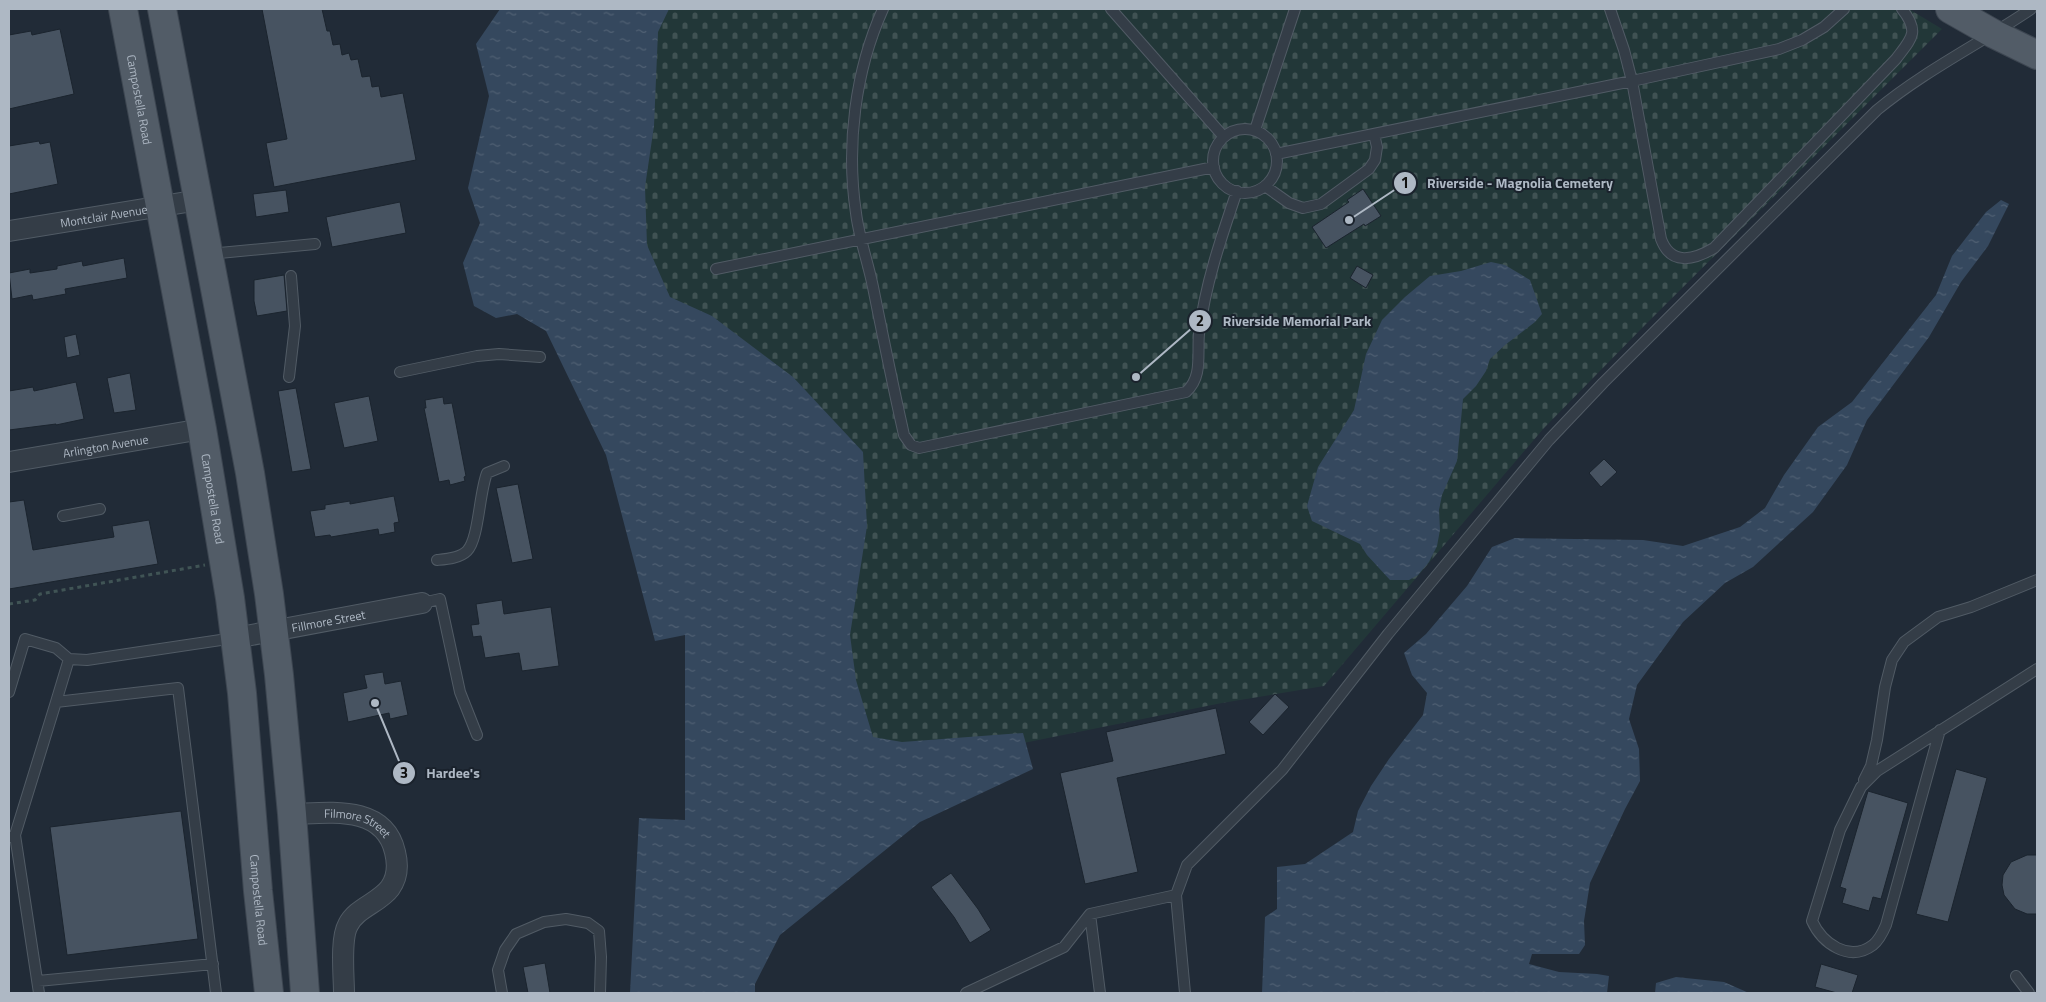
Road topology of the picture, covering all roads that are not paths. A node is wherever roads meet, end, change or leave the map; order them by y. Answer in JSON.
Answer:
{"nodes":[{"id":1,"x":123,"y":9,"type":"edge"},
{"id":2,"x":162,"y":9,"type":"edge"},
{"id":3,"x":883,"y":9,"type":"edge"},
{"id":4,"x":1111,"y":9,"type":"edge"},
{"id":5,"x":1295,"y":9,"type":"edge"},
{"id":6,"x":1610,"y":9,"type":"edge"},
{"id":7,"x":1844,"y":9,"type":"edge"},
{"id":8,"x":1902,"y":9,"type":"edge"},
{"id":9,"x":1950,"y":9,"type":"edge"},
{"id":10,"x":2031,"y":9,"type":"edge"},
{"id":11,"x":1994,"y":34,"type":"junction"},
{"id":12,"x":2037,"y":55,"type":"edge"},
{"id":13,"x":1632,"y":81,"type":"junction"},
{"id":14,"x":1254,"y":130,"type":"junction"},
{"id":15,"x":1374,"y":134,"type":"junction"},
{"id":16,"x":1224,"y":137,"type":"junction"},
{"id":17,"x":1276,"y":154,"type":"junction"},
{"id":18,"x":1214,"y":167,"type":"junction"},
{"id":19,"x":1265,"y":186,"type":"junction"},
{"id":20,"x":1237,"y":191,"type":"junction"},
{"id":21,"x":199,"y":200,"type":"junction"},
{"id":22,"x":160,"y":207,"type":"junction"},
{"id":23,"x":9,"y":232,"type":"edge"},
{"id":24,"x":860,"y":240,"type":"junction"},
{"id":25,"x":315,"y":244,"type":"dead end"},
{"id":26,"x":209,"y":254,"type":"junction"},
{"id":27,"x":716,"y":269,"type":"dead end"},
{"id":28,"x":291,"y":276,"type":"dead end"},
{"id":29,"x":540,"y":357,"type":"dead end"},
{"id":30,"x":400,"y":372,"type":"dead end"},
{"id":31,"x":289,"y":377,"type":"dead end"},
{"id":32,"x":202,"y":429,"type":"junction"},
{"id":33,"x":9,"y":462,"type":"edge"},
{"id":34,"x":504,"y":466,"type":"dead end"},
{"id":35,"x":100,"y":510,"type":"dead end"},
{"id":36,"x":63,"y":516,"type":"dead end"},
{"id":37,"x":437,"y":560,"type":"dead end"},
{"id":38,"x":2037,"y":580,"type":"edge"},
{"id":39,"x":422,"y":603,"type":"joint"},
{"id":40,"x":274,"y":631,"type":"junction"},
{"id":41,"x":235,"y":638,"type":"junction"},
{"id":42,"x":68,"y":659,"type":"junction"},
{"id":43,"x":2037,"y":669,"type":"edge"},
{"id":44,"x":9,"y":692,"type":"edge"},
{"id":45,"x":56,"y":702,"type":"junction"},
{"id":46,"x":1940,"y":730,"type":"junction"},
{"id":47,"x":477,"y":735,"type":"dead end"},
{"id":48,"x":1861,"y":787,"type":"junction"},
{"id":49,"x":292,"y":814,"type":"junction"},
{"id":50,"x":12,"y":837,"type":"edge"},
{"id":51,"x":1176,"y":895,"type":"junction"},
{"id":52,"x":1090,"y":914,"type":"junction"},
{"id":53,"x":213,"y":964,"type":"junction"},
{"id":54,"x":2016,"y":976,"type":"dead end"},
{"id":55,"x":38,"y":981,"type":"junction"},
{"id":56,"x":39,"y":993,"type":"edge"},
{"id":57,"x":216,"y":993,"type":"edge"},
{"id":58,"x":269,"y":993,"type":"edge"},
{"id":59,"x":305,"y":993,"type":"edge"},
{"id":60,"x":344,"y":993,"type":"edge"},
{"id":61,"x":502,"y":993,"type":"edge"},
{"id":62,"x":600,"y":993,"type":"edge"},
{"id":63,"x":966,"y":993,"type":"edge"},
{"id":64,"x":1100,"y":993,"type":"edge"},
{"id":65,"x":1186,"y":993,"type":"edge"},
{"id":66,"x":2029,"y":993,"type":"edge"}],
"edges":[{"from":1,"to":22,"type":"main road","name":"Campostella Road"},
{"from":2,"to":21,"type":"main road"},
{"from":3,"to":24,"type":"lane"},
{"from":4,"to":16,"type":"lane"},
{"from":5,"to":14,"type":"lane"},
{"from":6,"to":13,"type":"lane"},
{"from":7,"to":13,"type":"lane"},
{"from":8,"to":13,"type":"lane"},
{"from":9,"to":11,"type":"main road"},
{"from":10,"to":11,"type":"lane"},
{"from":11,"to":12,"type":"main road"},
{"from":11,"to":51,"type":"lane"},
{"from":13,"to":15,"type":"lane"},
{"from":14,"to":16,"type":"lane"},
{"from":14,"to":17,"type":"lane"},
{"from":15,"to":17,"type":"lane"},
{"from":15,"to":19,"type":"lane"},
{"from":16,"to":18,"type":"lane"},
{"from":17,"to":19,"type":"lane"},
{"from":18,"to":20,"type":"lane"},
{"from":18,"to":24,"type":"lane"},
{"from":19,"to":20,"type":"lane"},
{"from":20,"to":24,"type":"lane"},
{"from":21,"to":22,"type":"street","name":"Montclair Avenue"},
{"from":21,"to":26,"type":"main road"},
{"from":22,"to":23,"type":"street","name":"Montclair Avenue"},
{"from":22,"to":32,"type":"main road","name":"Campostella Road"},
{"from":24,"to":27,"type":"lane"},
{"from":25,"to":26,"type":"lane"},
{"from":26,"to":40,"type":"main road"},
{"from":28,"to":31,"type":"lane"},
{"from":29,"to":30,"type":"lane"},
{"from":32,"to":33,"type":"street","name":"Arlington Avenue"},
{"from":32,"to":41,"type":"main road","name":"Campostella Road"},
{"from":34,"to":37,"type":"lane"},
{"from":35,"to":36,"type":"lane"},
{"from":38,"to":48,"type":"lane"},
{"from":39,"to":40,"type":"street","name":"Fillmore Street"},
{"from":39,"to":47,"type":"lane"},
{"from":40,"to":41,"type":"street","name":"Fillmore Street"},
{"from":40,"to":49,"type":"main road"},
{"from":41,"to":42,"type":"lane"},
{"from":41,"to":58,"type":"main road","name":"Campostella Road"},
{"from":42,"to":44,"type":"lane"},
{"from":42,"to":45,"type":"lane"},
{"from":43,"to":46,"type":"lane"},
{"from":45,"to":50,"type":"lane"},
{"from":45,"to":53,"type":"lane"},
{"from":46,"to":48,"type":"lane"},
{"from":46,"to":48,"type":"lane"},
{"from":49,"to":59,"type":"main road"},
{"from":49,"to":60,"type":"street","name":"Filmore Street"},
{"from":50,"to":55,"type":"lane"},
{"from":51,"to":52,"type":"lane"},
{"from":51,"to":65,"type":"lane"},
{"from":52,"to":63,"type":"lane"},
{"from":52,"to":64,"type":"lane"},
{"from":53,"to":55,"type":"lane"},
{"from":53,"to":57,"type":"lane"},
{"from":54,"to":66,"type":"lane"},
{"from":55,"to":56,"type":"lane"},
{"from":61,"to":62,"type":"lane"}]}
